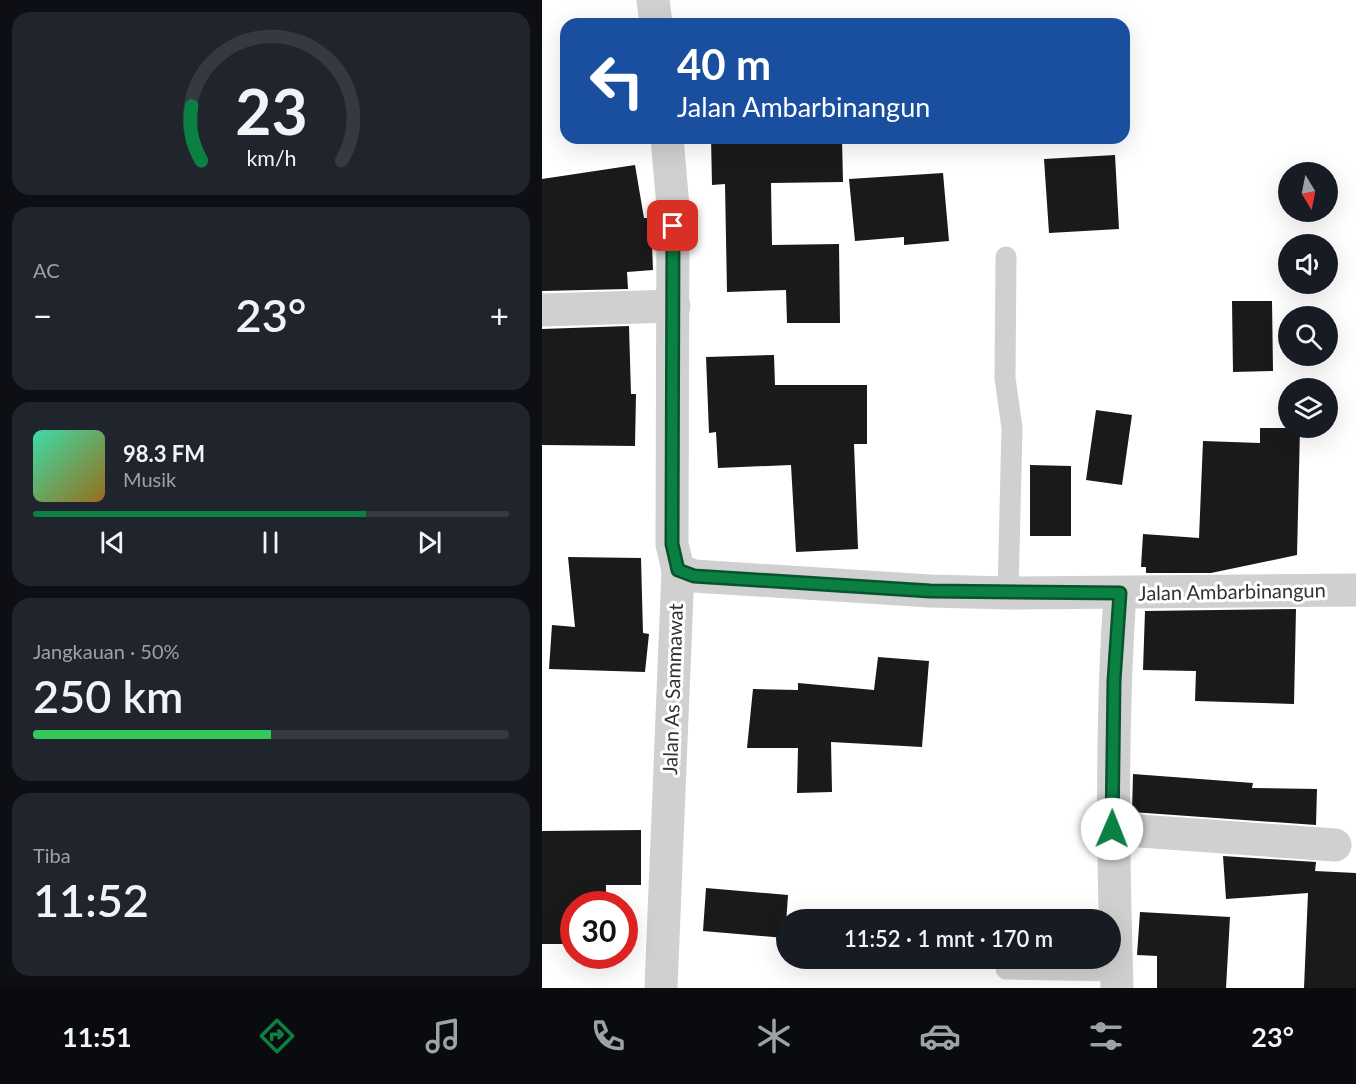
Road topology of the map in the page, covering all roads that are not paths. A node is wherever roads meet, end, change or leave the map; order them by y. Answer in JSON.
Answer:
{"nodes":[{"id":1,"x":653,"y":0,"type":"edge"},
{"id":2,"x":655,"y":18,"type":"edge"},
{"id":3,"x":668,"y":144,"type":"edge"},
{"id":4,"x":1006,"y":257,"type":"dead end"},
{"id":5,"x":674,"y":306,"type":"junction"},
{"id":6,"x":542,"y":310,"type":"edge"},
{"id":7,"x":678,"y":570,"type":"junction"},
{"id":8,"x":1356,"y":590,"type":"edge"},
{"id":9,"x":1008,"y":593,"type":"junction"},
{"id":10,"x":1120,"y":593,"type":"junction"},
{"id":11,"x":1112,"y":829,"type":"junction"},
{"id":12,"x":1335,"y":845,"type":"dead end"},
{"id":13,"x":1006,"y":969,"type":"dead end"},
{"id":14,"x":1117,"y":980,"type":"edge"},
{"id":15,"x":661,"y":988,"type":"edge"}],
"edges":[{"from":1,"to":2,"type":"street"},
{"from":3,"to":5,"type":"street","name":"Jalan As Sammawat"},
{"from":4,"to":9,"type":"lane"},
{"from":5,"to":6,"type":"street"},
{"from":5,"to":7,"type":"street","name":"Jalan As Sammawat"},
{"from":7,"to":9,"type":"street","name":"Jalan Ambarbinangun"},
{"from":7,"to":15,"type":"street","name":"Jalan As Sammawat"},
{"from":8,"to":10,"type":"street","name":"Jalan Ambarbinangun"},
{"from":9,"to":10,"type":"street","name":"Jalan Ambarbinangun"},
{"from":10,"to":11,"type":"street"},
{"from":11,"to":12,"type":"street"},
{"from":11,"to":14,"type":"street"},
{"from":13,"to":14,"type":"lane"}]}
